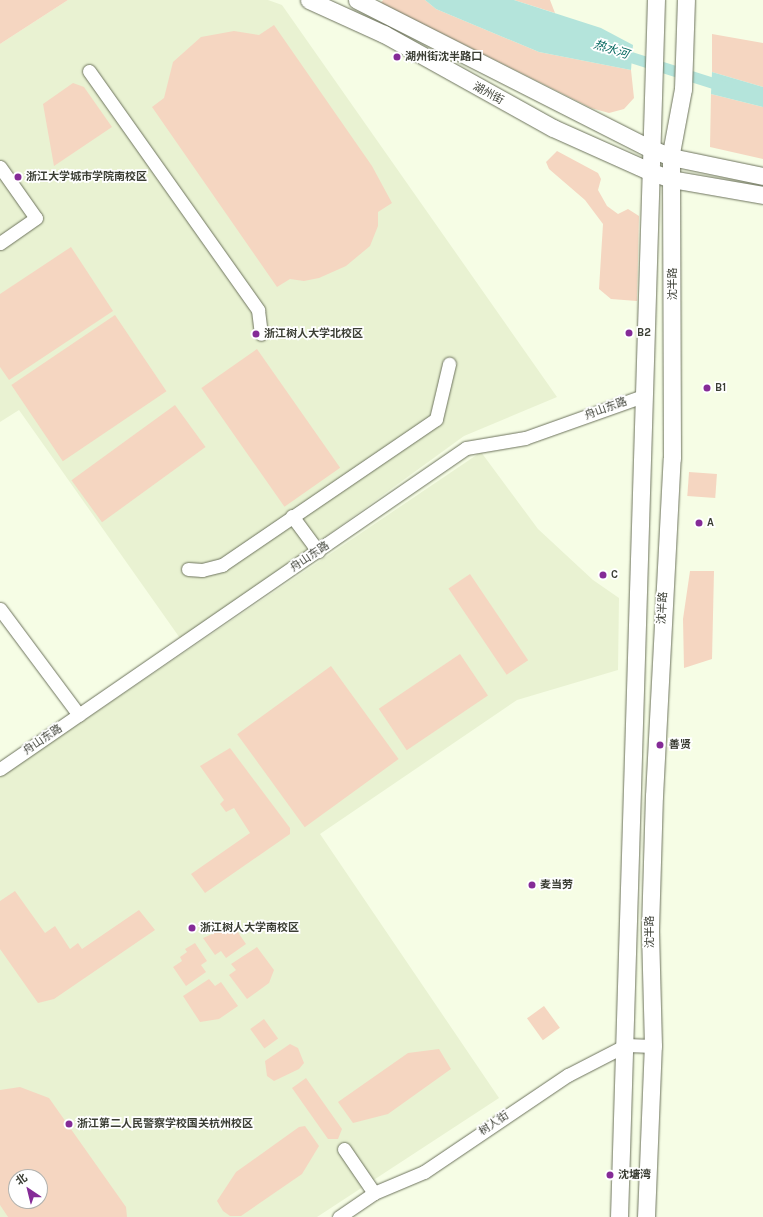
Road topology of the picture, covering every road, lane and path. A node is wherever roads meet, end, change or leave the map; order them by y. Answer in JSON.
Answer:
{"nodes":[{"id":1,"x":309,"y":0,"type":"edge"},
{"id":2,"x":357,"y":0,"type":"edge"},
{"id":3,"x":656,"y":0,"type":"edge"},
{"id":4,"x":686,"y":0,"type":"edge"},
{"id":5,"x":89,"y":71,"type":"dead end"},
{"id":6,"x":649,"y":148,"type":"junction"},
{"id":7,"x":671,"y":158,"type":"junction"},
{"id":8,"x":0,"y":167,"type":"edge"},
{"id":9,"x":649,"y":171,"type":"junction"},
{"id":10,"x":763,"y":176,"type":"edge"},
{"id":11,"x":671,"y":179,"type":"junction"},
{"id":12,"x":763,"y":195,"type":"edge"},
{"id":13,"x":0,"y":243,"type":"edge"},
{"id":14,"x":261,"y":334,"type":"dead end"},
{"id":15,"x":449,"y":364,"type":"dead end"},
{"id":16,"x":643,"y":396,"type":"junction"},
{"id":17,"x":292,"y":516,"type":"junction"},
{"id":18,"x":318,"y":551,"type":"junction"},
{"id":19,"x":188,"y":569,"type":"dead end"},
{"id":20,"x":0,"y":609,"type":"edge"},
{"id":21,"x":78,"y":715,"type":"junction"},
{"id":22,"x":0,"y":769,"type":"edge"},
{"id":23,"x":626,"y":1045,"type":"junction"},
{"id":24,"x":653,"y":1046,"type":"junction"},
{"id":25,"x":344,"y":1149,"type":"dead end"},
{"id":26,"x":374,"y":1193,"type":"junction"},
{"id":27,"x":340,"y":1217,"type":"edge"},
{"id":28,"x":620,"y":1217,"type":"edge"},
{"id":29,"x":646,"y":1217,"type":"edge"}],
"edges":[{"from":1,"to":9,"type":"main road","name":"湖州街"},
{"from":2,"to":6,"type":"main road"},
{"from":3,"to":6,"type":"main road","name":"沈半路"},
{"from":4,"to":7,"type":"main road","name":"沈半路"},
{"from":5,"to":14,"type":"street"},
{"from":6,"to":7,"type":"main road"},
{"from":6,"to":9,"type":"main road","name":"沈半路"},
{"from":7,"to":10,"type":"main road"},
{"from":7,"to":11,"type":"main road","name":"沈半路"},
{"from":8,"to":13,"type":"street"},
{"from":9,"to":11,"type":"main road","name":"湖州街"},
{"from":9,"to":16,"type":"main road","name":"沈半路"},
{"from":11,"to":12,"type":"main road","name":"湖州街"},
{"from":11,"to":24,"type":"main road","name":"沈半路"},
{"from":15,"to":17,"type":"street"},
{"from":16,"to":18,"type":"street","name":"舟山东路"},
{"from":16,"to":23,"type":"main road","name":"沈半路"},
{"from":17,"to":18,"type":"street"},
{"from":17,"to":19,"type":"street"},
{"from":18,"to":21,"type":"street","name":"舟山东路"},
{"from":20,"to":21,"type":"street"},
{"from":21,"to":22,"type":"street","name":"舟山东路"},
{"from":23,"to":24,"type":"street","name":"树人街"},
{"from":23,"to":26,"type":"street","name":"树人街"},
{"from":23,"to":28,"type":"main road","name":"沈半路"},
{"from":24,"to":29,"type":"main road","name":"沈半路"},
{"from":25,"to":26,"type":"street"},
{"from":26,"to":27,"type":"street","name":"树人街"}]}
